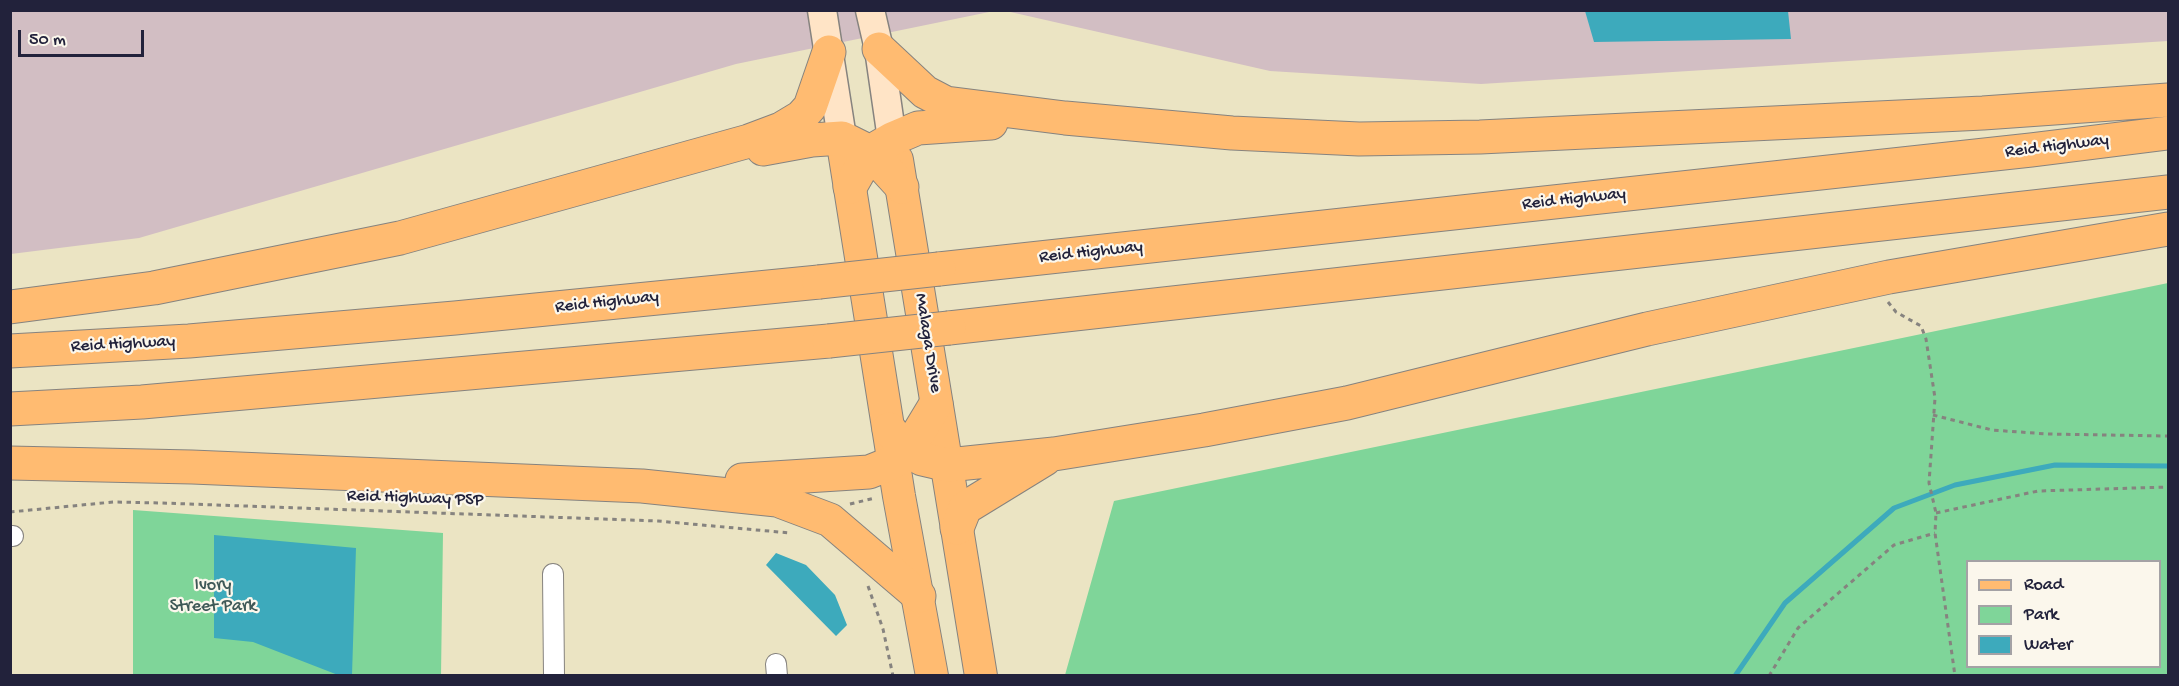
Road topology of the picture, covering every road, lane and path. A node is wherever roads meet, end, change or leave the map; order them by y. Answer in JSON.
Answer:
{"nodes":[{"id":1,"x":822,"y":10,"type":"edge"},
{"id":2,"x":870,"y":10,"type":"edge"},
{"id":3,"x":879,"y":49,"type":"junction"},
{"id":4,"x":829,"y":52,"type":"junction"},
{"id":5,"x":2169,"y":100,"type":"edge"},
{"id":6,"x":1065,"y":118,"type":"junction"},
{"id":7,"x":2169,"y":133,"type":"edge"},
{"id":8,"x":868,"y":143,"type":"junction"},
{"id":9,"x":675,"y":164,"type":"junction"},
{"id":10,"x":850,"y":187,"type":"joint"},
{"id":11,"x":902,"y":187,"type":"joint"},
{"id":12,"x":2169,"y":192,"type":"edge"},
{"id":13,"x":2169,"y":230,"type":"edge"},
{"id":14,"x":1883,"y":297,"type":"dead end"},
{"id":15,"x":10,"y":307,"type":"edge"},
{"id":16,"x":10,"y":351,"type":"edge"},
{"id":17,"x":936,"y":404,"type":"junction"},
{"id":18,"x":10,"y":409,"type":"edge"},
{"id":19,"x":1933,"y":415,"type":"junction"},
{"id":20,"x":2169,"y":436,"type":"edge"},
{"id":21,"x":896,"y":446,"type":"junction"},
{"id":22,"x":1054,"y":454,"type":"junction"},
{"id":23,"x":10,"y":463,"type":"edge"},
{"id":24,"x":948,"y":465,"type":"junction"},
{"id":25,"x":642,"y":486,"type":"junction"},
{"id":26,"x":2169,"y":488,"type":"edge"},
{"id":27,"x":10,"y":512,"type":"edge"},
{"id":28,"x":1936,"y":513,"type":"junction"},
{"id":29,"x":957,"y":528,"type":"junction"},
{"id":30,"x":1935,"y":532,"type":"junction"},
{"id":31,"x":799,"y":534,"type":"dead end"},
{"id":32,"x":553,"y":573,"type":"dead end"},
{"id":33,"x":866,"y":583,"type":"dead end"},
{"id":34,"x":919,"y":596,"type":"junction"},
{"id":35,"x":554,"y":675,"type":"edge"},
{"id":36,"x":893,"y":675,"type":"edge"},
{"id":37,"x":932,"y":675,"type":"edge"},
{"id":38,"x":981,"y":675,"type":"edge"},
{"id":39,"x":1769,"y":675,"type":"edge"},
{"id":40,"x":1954,"y":675,"type":"edge"}],
"edges":[{"from":1,"to":4,"type":"main road"},
{"from":2,"to":3,"type":"main road"},
{"from":3,"to":6,"type":"highway"},
{"from":3,"to":8,"type":"main road"},
{"from":4,"to":8,"type":"main road"},
{"from":4,"to":9,"type":"highway"},
{"from":5,"to":6,"type":"highway"},
{"from":6,"to":8,"type":"highway"},
{"from":7,"to":16,"type":"highway","name":"Reid Highway","bridge":true},
{"from":8,"to":9,"type":"highway"},
{"from":8,"to":10,"type":"highway"},
{"from":8,"to":11,"type":"highway"},
{"from":9,"to":15,"type":"highway"},
{"from":10,"to":21,"type":"main road"},
{"from":11,"to":17,"type":"main road","name":"Malaga Drive"},
{"from":12,"to":18,"type":"highway","bridge":true},
{"from":13,"to":22,"type":"highway"},
{"from":14,"to":19,"type":"path"},
{"from":17,"to":21,"type":"highway"},
{"from":17,"to":24,"type":"main road","name":"Malaga Drive"},
{"from":19,"to":20,"type":"path"},
{"from":19,"to":28,"type":"path"},
{"from":21,"to":24,"type":"highway"},
{"from":21,"to":25,"type":"highway"},
{"from":21,"to":34,"type":"main road"},
{"from":22,"to":24,"type":"highway"},
{"from":22,"to":29,"type":"highway"},
{"from":23,"to":25,"type":"highway"},
{"from":24,"to":29,"type":"main road","name":"Malaga Drive"},
{"from":25,"to":34,"type":"highway"},
{"from":26,"to":28,"type":"path"},
{"from":27,"to":31,"type":"path","name":"Reid Highway PSP"},
{"from":28,"to":30,"type":"path"},
{"from":29,"to":38,"type":"main road","name":"Malaga Drive"},
{"from":30,"to":39,"type":"path"},
{"from":30,"to":40,"type":"path"},
{"from":32,"to":35,"type":"street"},
{"from":33,"to":36,"type":"path"},
{"from":34,"to":37,"type":"main road"}]}
